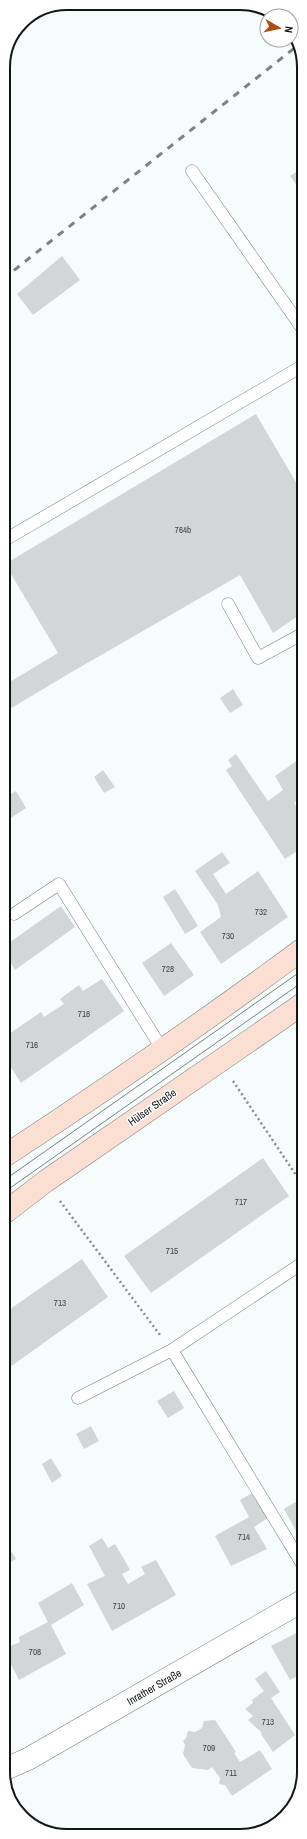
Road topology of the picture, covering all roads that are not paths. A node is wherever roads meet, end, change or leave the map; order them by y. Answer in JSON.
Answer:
{"nodes":[{"id":1,"x":192,"y":171,"type":"dead end"},
{"id":2,"x":297,"y":321,"type":"edge"},
{"id":3,"x":297,"y":368,"type":"edge"},
{"id":4,"x":10,"y":537,"type":"edge"},
{"id":5,"x":228,"y":604,"type":"dead end"},
{"id":6,"x":297,"y":637,"type":"edge"},
{"id":7,"x":14,"y":914,"type":"dead end"},
{"id":8,"x":297,"y":953,"type":"edge"},
{"id":9,"x":297,"y":1008,"type":"edge"},
{"id":10,"x":162,"y":1049,"type":"junction"},
{"id":11,"x":10,"y":1152,"type":"edge"},
{"id":12,"x":10,"y":1209,"type":"edge"},
{"id":13,"x":297,"y":1267,"type":"edge"},
{"id":14,"x":172,"y":1350,"type":"junction"},
{"id":15,"x":78,"y":1398,"type":"dead end"},
{"id":16,"x":297,"y":1555,"type":"edge"},
{"id":17,"x":297,"y":1604,"type":"edge"},
{"id":18,"x":10,"y":1766,"type":"edge"}],
"edges":[{"from":1,"to":2,"type":"lane"},
{"from":3,"to":4,"type":"lane"},
{"from":5,"to":6,"type":"lane"},
{"from":7,"to":10,"type":"lane"},
{"from":8,"to":10,"type":"street"},
{"from":9,"to":12,"type":"street","name":"Hülser Straße"},
{"from":10,"to":11,"type":"street"},
{"from":13,"to":14,"type":"lane"},
{"from":14,"to":15,"type":"lane"},
{"from":14,"to":16,"type":"lane"},
{"from":17,"to":18,"type":"street","name":"Inrather Straße"}]}
